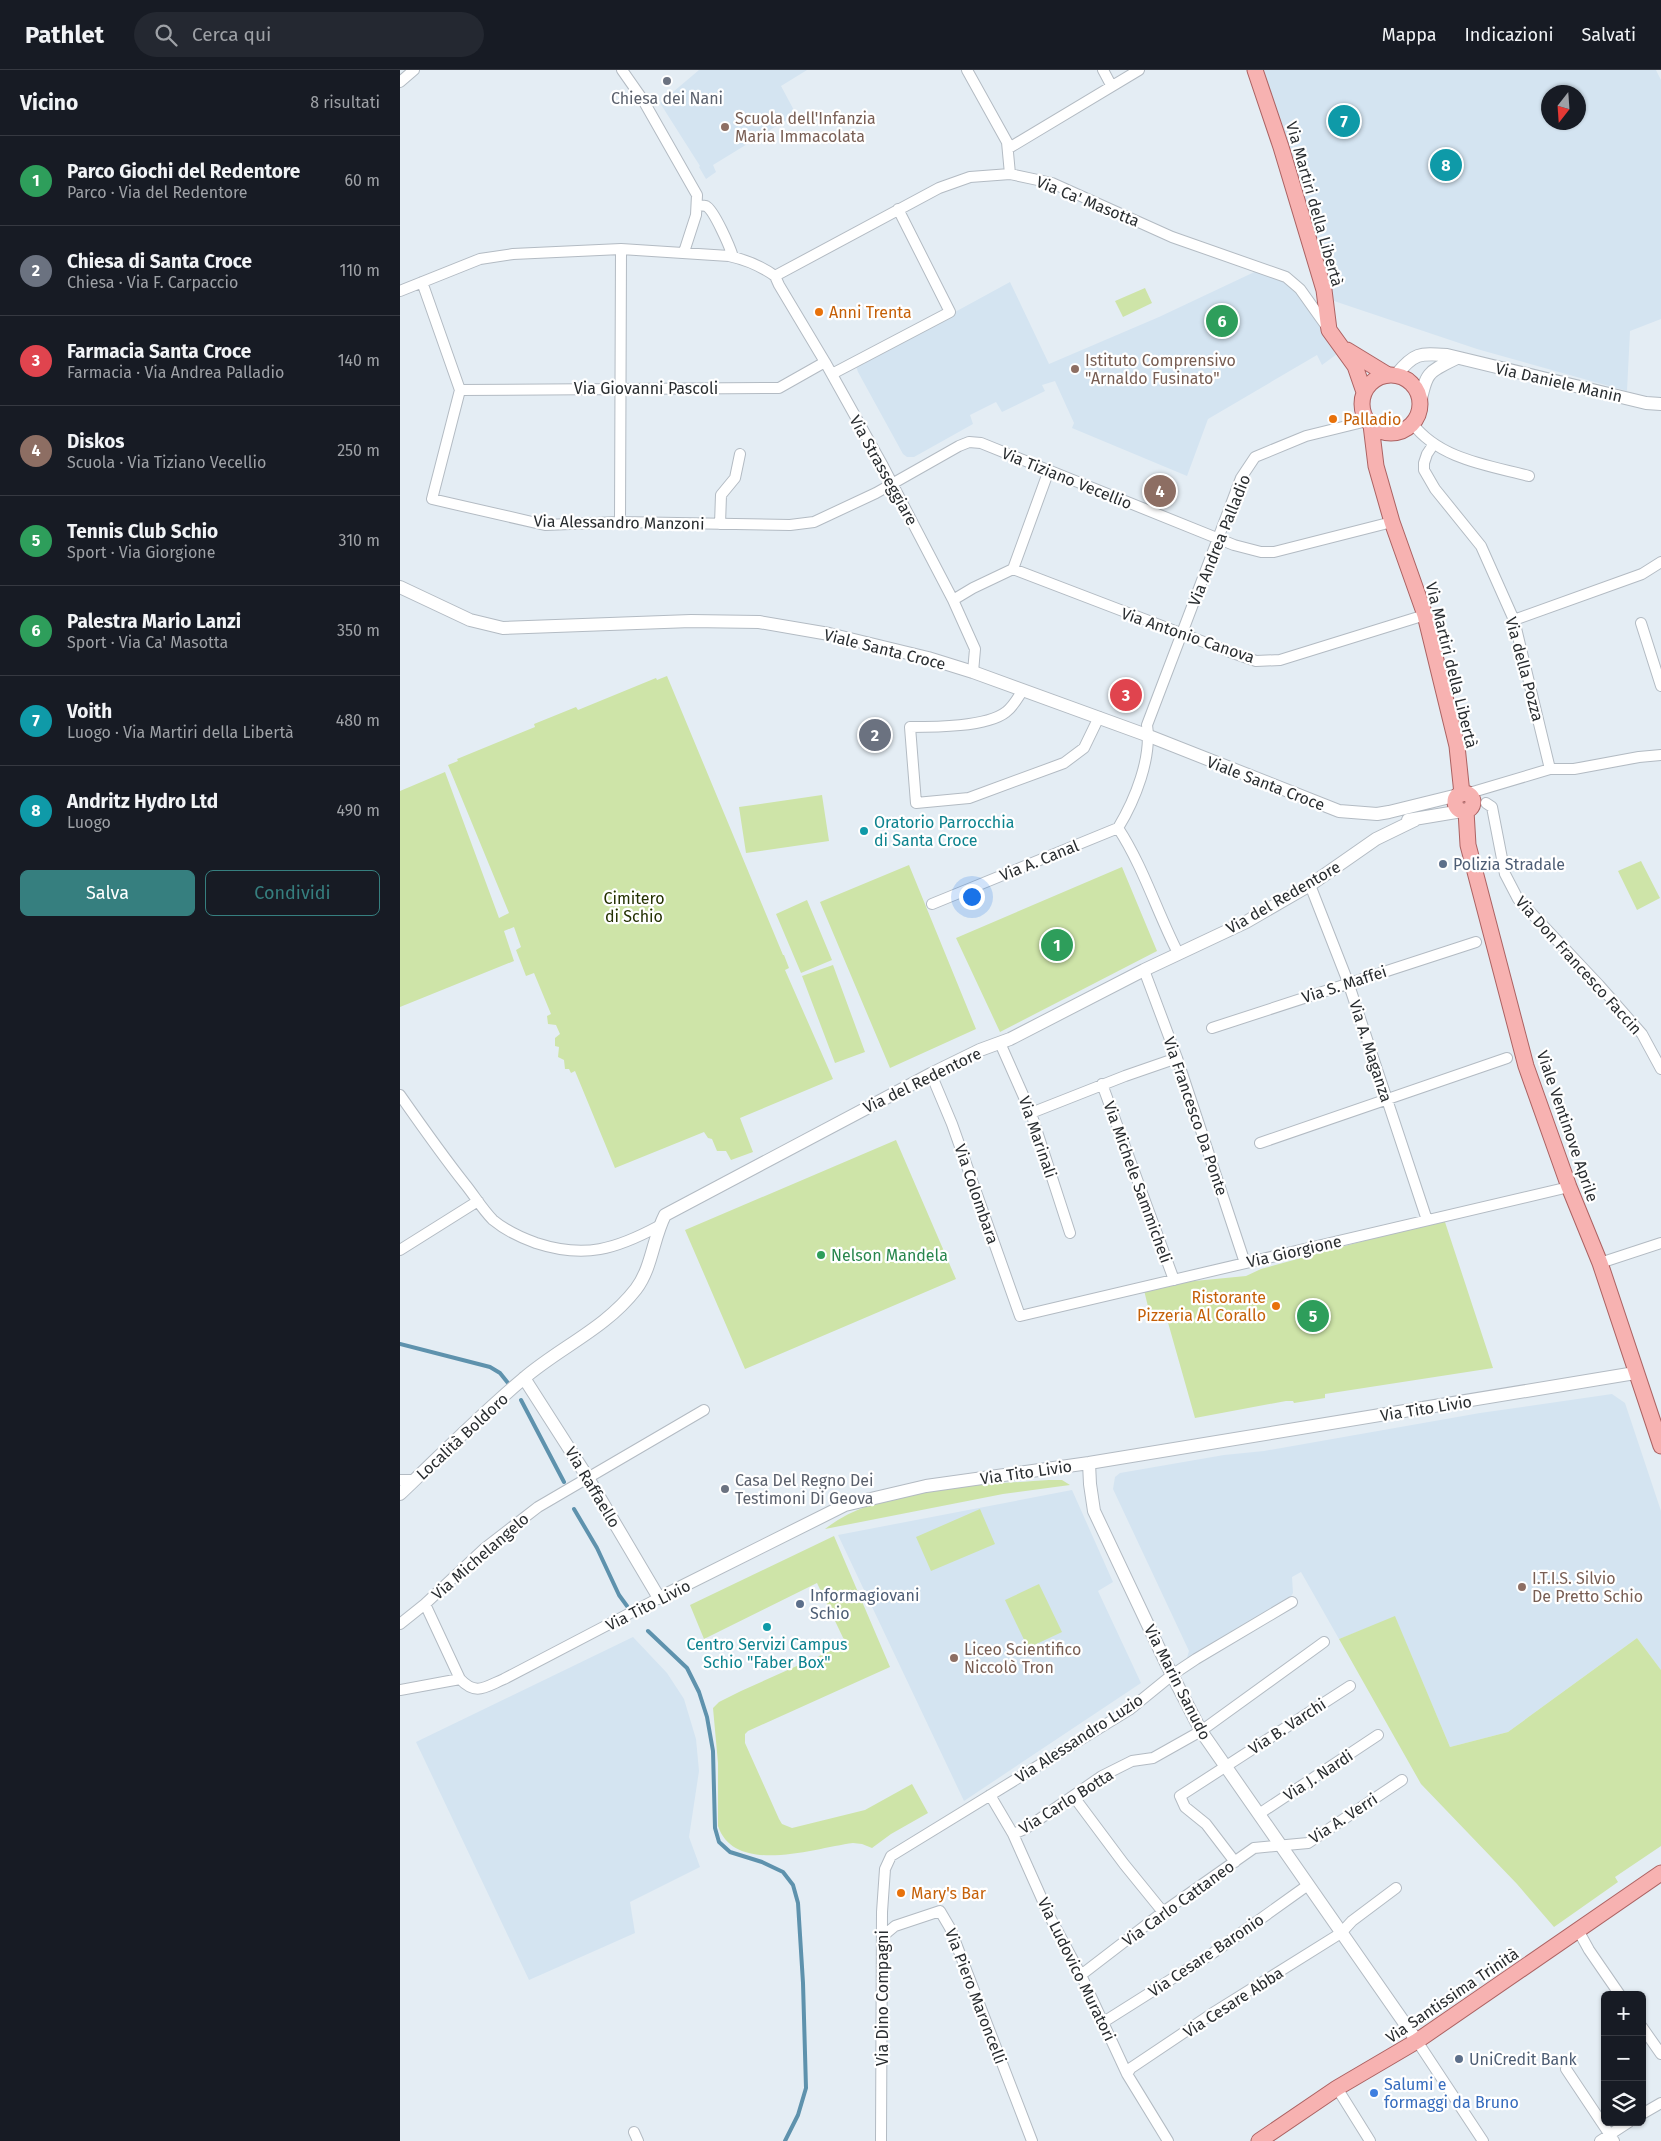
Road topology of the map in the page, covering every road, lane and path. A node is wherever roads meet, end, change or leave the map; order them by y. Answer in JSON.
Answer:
{"nodes":[{"id":1,"x":414,"y":70,"type":"edge"},
{"id":2,"x":622,"y":70,"type":"edge"},
{"id":3,"x":967,"y":70,"type":"edge"},
{"id":4,"x":1103,"y":70,"type":"edge"},
{"id":5,"x":1139,"y":70,"type":"edge"},
{"id":6,"x":1255,"y":70,"type":"edge"},
{"id":7,"x":400,"y":82,"type":"edge"},
{"id":8,"x":1111,"y":85,"type":"junction"},
{"id":9,"x":1009,"y":148,"type":"junction"},
{"id":10,"x":1010,"y":174,"type":"junction"},
{"id":11,"x":698,"y":206,"type":"junction"},
{"id":12,"x":898,"y":209,"type":"junction"},
{"id":13,"x":621,"y":250,"type":"junction"},
{"id":14,"x":684,"y":252,"type":"junction"},
{"id":15,"x":733,"y":257,"type":"junction"},
{"id":16,"x":775,"y":276,"type":"junction"},
{"id":17,"x":422,"y":282,"type":"junction"},
{"id":18,"x":400,"y":291,"type":"edge"},
{"id":19,"x":1330,"y":330,"type":"junction"},
{"id":20,"x":1342,"y":347,"type":"junction"},
{"id":21,"x":1421,"y":354,"type":"junction"},
{"id":22,"x":1457,"y":358,"type":"junction"},
{"id":23,"x":825,"y":362,"type":"junction"},
{"id":24,"x":1431,"y":371,"type":"junction"},
{"id":25,"x":832,"y":374,"type":"junction"},
{"id":26,"x":1392,"y":375,"type":"junction"},
{"id":27,"x":619,"y":389,"type":"junction"},
{"id":28,"x":460,"y":390,"type":"junction"},
{"id":29,"x":1364,"y":392,"type":"junction"},
{"id":30,"x":1420,"y":404,"type":"junction"},
{"id":31,"x":1661,"y":404,"type":"edge"},
{"id":32,"x":1369,"y":423,"type":"junction"},
{"id":33,"x":1412,"y":424,"type":"junction"},
{"id":34,"x":1391,"y":433,"type":"junction"},
{"id":35,"x":1433,"y":445,"type":"junction"},
{"id":36,"x":740,"y":454,"type":"dead end"},
{"id":37,"x":1376,"y":461,"type":"junction"},
{"id":38,"x":1048,"y":470,"type":"junction"},
{"id":39,"x":1528,"y":476,"type":"dead end"},
{"id":40,"x":893,"y":484,"type":"junction"},
{"id":41,"x":620,"y":522,"type":"junction"},
{"id":42,"x":1392,"y":522,"type":"junction"},
{"id":43,"x":720,"y":524,"type":"junction"},
{"id":44,"x":1218,"y":539,"type":"junction"},
{"id":45,"x":1661,"y":562,"type":"edge"},
{"id":46,"x":1012,"y":569,"type":"junction"},
{"id":47,"x":400,"y":588,"type":"edge"},
{"id":48,"x":953,"y":600,"type":"junction"},
{"id":49,"x":1425,"y":615,"type":"junction"},
{"id":50,"x":1514,"y":620,"type":"junction"},
{"id":51,"x":1640,"y":623,"type":"dead end"},
{"id":52,"x":1181,"y":634,"type":"junction"},
{"id":53,"x":973,"y":672,"type":"junction"},
{"id":54,"x":1661,"y":686,"type":"edge"},
{"id":55,"x":1023,"y":690,"type":"junction"},
{"id":56,"x":1099,"y":718,"type":"junction"},
{"id":57,"x":1149,"y":736,"type":"junction"},
{"id":58,"x":1661,"y":755,"type":"edge"},
{"id":59,"x":1550,"y":769,"type":"junction"},
{"id":60,"x":1462,"y":794,"type":"junction"},
{"id":61,"x":1486,"y":803,"type":"dead end"},
{"id":62,"x":1464,"y":811,"type":"junction"},
{"id":63,"x":1386,"y":816,"type":"junction"},
{"id":64,"x":1415,"y":820,"type":"junction"},
{"id":65,"x":1118,"y":828,"type":"junction"},
{"id":66,"x":1376,"y":840,"type":"junction"},
{"id":67,"x":1310,"y":885,"type":"junction"},
{"id":68,"x":932,"y":904,"type":"dead end"},
{"id":69,"x":1476,"y":942,"type":"dead end"},
{"id":70,"x":1178,"y":953,"type":"junction"},
{"id":71,"x":1144,"y":970,"type":"junction"},
{"id":72,"x":1348,"y":982,"type":"junction"},
{"id":73,"x":1212,"y":1028,"type":"dead end"},
{"id":74,"x":1000,"y":1043,"type":"junction"},
{"id":75,"x":1177,"y":1058,"type":"junction"},
{"id":76,"x":1506,"y":1058,"type":"dead end"},
{"id":77,"x":1661,"y":1069,"type":"edge"},
{"id":78,"x":931,"y":1074,"type":"junction"},
{"id":79,"x":1102,"y":1084,"type":"junction"},
{"id":80,"x":400,"y":1095,"type":"edge"},
{"id":81,"x":1386,"y":1099,"type":"junction"},
{"id":82,"x":1031,"y":1113,"type":"junction"},
{"id":83,"x":1260,"y":1143,"type":"dead end"},
{"id":84,"x":1569,"y":1187,"type":"junction"},
{"id":85,"x":478,"y":1201,"type":"junction"},
{"id":86,"x":1427,"y":1220,"type":"junction"},
{"id":87,"x":659,"y":1226,"type":"junction"},
{"id":88,"x":1070,"y":1233,"type":"dead end"},
{"id":89,"x":1661,"y":1243,"type":"edge"},
{"id":90,"x":400,"y":1250,"type":"edge"},
{"id":91,"x":1607,"y":1261,"type":"junction"},
{"id":92,"x":1244,"y":1263,"type":"junction"},
{"id":93,"x":1174,"y":1280,"type":"junction"},
{"id":94,"x":1020,"y":1316,"type":"joint"},
{"id":95,"x":1635,"y":1373,"type":"junction"},
{"id":96,"x":520,"y":1382,"type":"junction"},
{"id":97,"x":704,"y":1410,"type":"dead end"},
{"id":98,"x":1661,"y":1446,"type":"edge"},
{"id":99,"x":1089,"y":1463,"type":"junction"},
{"id":100,"x":588,"y":1478,"type":"junction"},
{"id":101,"x":400,"y":1480,"type":"edge"},
{"id":102,"x":414,"y":1480,"type":"junction"},
{"id":103,"x":400,"y":1494,"type":"edge"},
{"id":104,"x":659,"y":1598,"type":"junction"},
{"id":105,"x":1292,"y":1602,"type":"dead end"},
{"id":106,"x":425,"y":1604,"type":"junction"},
{"id":107,"x":400,"y":1624,"type":"edge"},
{"id":108,"x":1324,"y":1642,"type":"dead end"},
{"id":109,"x":1172,"y":1675,"type":"junction"},
{"id":110,"x":460,"y":1679,"type":"junction"},
{"id":111,"x":1350,"y":1686,"type":"dead end"},
{"id":112,"x":400,"y":1690,"type":"edge"},
{"id":113,"x":1200,"y":1731,"type":"junction"},
{"id":114,"x":1378,"y":1736,"type":"dead end"},
{"id":115,"x":1225,"y":1766,"type":"junction"},
{"id":116,"x":1402,"y":1780,"type":"dead end"},
{"id":117,"x":990,"y":1795,"type":"junction"},
{"id":118,"x":1074,"y":1797,"type":"junction"},
{"id":119,"x":1259,"y":1814,"type":"junction"},
{"id":120,"x":1013,"y":1834,"type":"junction"},
{"id":121,"x":1281,"y":1846,"type":"junction"},
{"id":122,"x":891,"y":1856,"type":"joint"},
{"id":123,"x":1235,"y":1862,"type":"junction"},
{"id":124,"x":1661,"y":1873,"type":"edge"},
{"id":125,"x":1308,"y":1885,"type":"junction"},
{"id":126,"x":1396,"y":1888,"type":"dead end"},
{"id":127,"x":1163,"y":1912,"type":"junction"},
{"id":128,"x":1578,"y":1930,"type":"junction"},
{"id":129,"x":1341,"y":1932,"type":"junction"},
{"id":130,"x":883,"y":1936,"type":"junction"},
{"id":131,"x":1081,"y":1975,"type":"junction"},
{"id":132,"x":1617,"y":1991,"type":"edge"},
{"id":133,"x":1102,"y":2023,"type":"junction"},
{"id":134,"x":1646,"y":2033,"type":"edge"},
{"id":135,"x":1417,"y":2041,"type":"junction"},
{"id":136,"x":1661,"y":2054,"type":"edge"},
{"id":137,"x":1566,"y":2069,"type":"dead end"},
{"id":138,"x":1127,"y":2074,"type":"junction"},
{"id":139,"x":1337,"y":2088,"type":"junction"},
{"id":140,"x":1661,"y":2102,"type":"edge"},
{"id":141,"x":1646,"y":2111,"type":"edge"},
{"id":142,"x":1625,"y":2126,"type":"edge"},
{"id":143,"x":1612,"y":2138,"type":"edge"},
{"id":144,"x":1029,"y":2140,"type":"edge"},
{"id":145,"x":881,"y":2141,"type":"edge"},
{"id":146,"x":1168,"y":2141,"type":"edge"},
{"id":147,"x":1259,"y":2141,"type":"edge"},
{"id":148,"x":1370,"y":2141,"type":"edge"},
{"id":149,"x":1483,"y":2141,"type":"edge"},
{"id":150,"x":1600,"y":2141,"type":"edge"}],
"edges":[{"from":1,"to":7,"type":"street"},
{"from":2,"to":11,"type":"street"},
{"from":3,"to":9,"type":"street"},
{"from":4,"to":8,"type":"street"},
{"from":5,"to":8,"type":"street"},
{"from":6,"to":19,"type":"main road","name":"Via Martiri della Libertà"},
{"from":8,"to":9,"type":"street"},
{"from":9,"to":10,"type":"street"},
{"from":10,"to":12,"type":"street","name":"Via Ca' Masotta"},
{"from":10,"to":19,"type":"street","name":"Via Ca' Masotta"},
{"from":11,"to":14,"type":"street"},
{"from":11,"to":15,"type":"street"},
{"from":12,"to":16,"type":"street","name":"Via Ca' Masotta"},
{"from":12,"to":25,"type":"street"},
{"from":13,"to":14,"type":"street"},
{"from":13,"to":17,"type":"street"},
{"from":13,"to":27,"type":"street"},
{"from":14,"to":15,"type":"street"},
{"from":15,"to":16,"type":"street"},
{"from":16,"to":23,"type":"street","name":"Via Strasseggiare"},
{"from":17,"to":18,"type":"street"},
{"from":17,"to":28,"type":"street"},
{"from":19,"to":20,"type":"main road","name":"Via Martiri della Libertà"},
{"from":20,"to":26,"type":"main road","name":"Via Martiri della Libertà"},
{"from":20,"to":29,"type":"main road","name":"Via Martiri della Libertà"},
{"from":21,"to":22,"type":"street","name":"Via Daniele Manin"},
{"from":21,"to":24,"type":"street"},
{"from":21,"to":26,"type":"street"},
{"from":22,"to":24,"type":"street"},
{"from":22,"to":31,"type":"street","name":"Via Daniele Manin"},
{"from":23,"to":25,"type":"street","name":"Via Strasseggiare"},
{"from":23,"to":27,"type":"street","name":"Via Giovanni Pascoli"},
{"from":24,"to":30,"type":"street"},
{"from":25,"to":40,"type":"street","name":"Via Strasseggiare"},
{"from":26,"to":29,"type":"main road"},
{"from":26,"to":30,"type":"main road","name":"Via Martiri della Libertà"},
{"from":27,"to":28,"type":"street","name":"Via Giovanni Pascoli"},
{"from":27,"to":41,"type":"street"},
{"from":28,"to":41,"type":"street","name":"Via Alessandro Manzoni"},
{"from":29,"to":32,"type":"main road","name":"Via Martiri della Libertà"},
{"from":30,"to":33,"type":"main road"},
{"from":32,"to":34,"type":"main road"},
{"from":32,"to":37,"type":"main road","name":"Via Martiri della Libertà"},
{"from":32,"to":44,"type":"street","name":"Via Andrea Palladio"},
{"from":33,"to":34,"type":"main road"},
{"from":33,"to":35,"type":"street"},
{"from":34,"to":37,"type":"main road"},
{"from":35,"to":39,"type":"street"},
{"from":35,"to":50,"type":"street","name":"Via della Pozza"},
{"from":36,"to":43,"type":"street","name":"Via Alessandro Manzoni"},
{"from":37,"to":42,"type":"main road","name":"Via Martiri della Libertà"},
{"from":38,"to":40,"type":"street","name":"Via Tiziano Vecellio"},
{"from":38,"to":44,"type":"street","name":"Via Tiziano Vecellio"},
{"from":38,"to":46,"type":"street"},
{"from":40,"to":43,"type":"street","name":"Via Alessandro Manzoni"},
{"from":40,"to":48,"type":"street","name":"Via Strasseggiare"},
{"from":41,"to":43,"type":"street","name":"Via Alessandro Manzoni"},
{"from":42,"to":44,"type":"street","name":"Via Tiziano Vecellio"},
{"from":42,"to":49,"type":"main road","name":"Via Martiri della Libertà"},
{"from":44,"to":52,"type":"street","name":"Via Andrea Palladio"},
{"from":45,"to":50,"type":"street"},
{"from":46,"to":48,"type":"street"},
{"from":46,"to":52,"type":"street","name":"Via Antonio Canova"},
{"from":47,"to":53,"type":"street","name":"Viale Santa Croce"},
{"from":48,"to":53,"type":"street","name":"Via Strasseggiare"},
{"from":49,"to":52,"type":"street","name":"Via Antonio Canova"},
{"from":49,"to":60,"type":"main road","name":"Via Martiri della Libertà"},
{"from":50,"to":59,"type":"street","name":"Via della Pozza"},
{"from":51,"to":54,"type":"street"},
{"from":52,"to":57,"type":"street","name":"Via Andrea Palladio"},
{"from":53,"to":55,"type":"street","name":"Viale Santa Croce"},
{"from":55,"to":56,"type":"street","name":"Viale Santa Croce"},
{"from":55,"to":56,"type":"street"},
{"from":56,"to":57,"type":"street","name":"Viale Santa Croce"},
{"from":57,"to":63,"type":"street","name":"Viale Santa Croce"},
{"from":57,"to":65,"type":"street","name":"Via Andrea Palladio"},
{"from":58,"to":59,"type":"street"},
{"from":59,"to":60,"type":"street"},
{"from":60,"to":62,"type":"main road","name":"Via Martiri della Libertà"},
{"from":60,"to":63,"type":"street","name":"Viale Santa Croce"},
{"from":61,"to":77,"type":"street","name":"Via Don Francesco Faccin"},
{"from":62,"to":64,"type":"street","name":"Viale Santa Croce"},
{"from":62,"to":84,"type":"main road","name":"Viale Ventinove Aprile"},
{"from":63,"to":64,"type":"street","name":"Viale Santa Croce"},
{"from":63,"to":66,"type":"street"},
{"from":64,"to":66,"type":"street","name":"Via del Redentore"},
{"from":65,"to":68,"type":"street","name":"Via A. Canal"},
{"from":65,"to":70,"type":"street"},
{"from":66,"to":67,"type":"street","name":"Via del Redentore"},
{"from":67,"to":70,"type":"street","name":"Via del Redentore"},
{"from":67,"to":72,"type":"street","name":"Via A. Maganza"},
{"from":69,"to":72,"type":"street","name":"Via S. Maffei"},
{"from":70,"to":71,"type":"street","name":"Via del Redentore"},
{"from":71,"to":74,"type":"street","name":"Via del Redentore"},
{"from":71,"to":75,"type":"street","name":"Via Francesco Da Ponte"},
{"from":72,"to":73,"type":"street","name":"Via S. Maffei"},
{"from":72,"to":81,"type":"street","name":"Via A. Maganza"},
{"from":74,"to":78,"type":"street","name":"Via del Redentore"},
{"from":74,"to":82,"type":"street","name":"Via Marinali"},
{"from":75,"to":79,"type":"street"},
{"from":75,"to":92,"type":"street","name":"Via Francesco Da Ponte"},
{"from":76,"to":81,"type":"street"},
{"from":78,"to":87,"type":"street","name":"Via del Redentore"},
{"from":78,"to":94,"type":"street","name":"Via Colombara"},
{"from":79,"to":82,"type":"street"},
{"from":79,"to":93,"type":"street","name":"Via Michele Sammicheli"},
{"from":80,"to":85,"type":"street"},
{"from":81,"to":83,"type":"street"},
{"from":81,"to":86,"type":"street","name":"Via A. Maganza"},
{"from":82,"to":88,"type":"street","name":"Via Marinali"},
{"from":84,"to":86,"type":"street","name":"Via Giorgione"},
{"from":84,"to":91,"type":"main road","name":"Viale Ventinove Aprile"},
{"from":85,"to":87,"type":"street"},
{"from":85,"to":90,"type":"street"},
{"from":86,"to":92,"type":"street","name":"Via Giorgione"},
{"from":87,"to":96,"type":"street","name":"Via del Redentore"},
{"from":89,"to":91,"type":"street"},
{"from":91,"to":95,"type":"main road","name":"Viale Ventinove Aprile"},
{"from":92,"to":93,"type":"street","name":"Via Giorgione"},
{"from":93,"to":94,"type":"street","name":"Via Giorgione"},
{"from":95,"to":98,"type":"main road","name":"Viale Ventinove Aprile"},
{"from":95,"to":99,"type":"street","name":"Via Tito Livio"},
{"from":96,"to":100,"type":"street","name":"Via Raffaello"},
{"from":96,"to":102,"type":"street","name":"Località Boldoro"},
{"from":97,"to":100,"type":"street","name":"Via Michelangelo"},
{"from":99,"to":104,"type":"street","name":"Via Tito Livio"},
{"from":99,"to":109,"type":"street","name":"Via Marin Sanudo"},
{"from":100,"to":104,"type":"street","name":"Via Raffaello"},
{"from":100,"to":106,"type":"street","name":"Via Michelangelo"},
{"from":101,"to":102,"type":"street"},
{"from":102,"to":103,"type":"street","name":"Località Boldoro"},
{"from":104,"to":110,"type":"street","name":"Via Tito Livio"},
{"from":105,"to":109,"type":"street","name":"Via Alessandro Luzio"},
{"from":106,"to":107,"type":"street","name":"Via Michelangelo"},
{"from":106,"to":110,"type":"street"},
{"from":108,"to":113,"type":"street","name":"Via Carlo Botta"},
{"from":109,"to":113,"type":"street","name":"Via Marin Sanudo"},
{"from":109,"to":117,"type":"street","name":"Via Alessandro Luzio"},
{"from":110,"to":112,"type":"street"},
{"from":111,"to":115,"type":"street","name":"Via B. Varchi"},
{"from":113,"to":115,"type":"street","name":"Via Marin Sanudo"},
{"from":113,"to":118,"type":"street","name":"Via Carlo Botta"},
{"from":114,"to":119,"type":"street","name":"Via J. Nardi"},
{"from":115,"to":119,"type":"street","name":"Via Marin Sanudo"},
{"from":115,"to":123,"type":"street","name":"Via B. Varchi"},
{"from":116,"to":121,"type":"street","name":"Via A. Verri"},
{"from":117,"to":120,"type":"street","name":"Via Ludovico Muratori"},
{"from":117,"to":122,"type":"street","name":"Via Alessandro Luzio"},
{"from":118,"to":120,"type":"street","name":"Via Carlo Botta"},
{"from":118,"to":127,"type":"street"},
{"from":119,"to":121,"type":"street","name":"Via Marin Sanudo"},
{"from":120,"to":131,"type":"street","name":"Via Ludovico Muratori"},
{"from":121,"to":123,"type":"street","name":"Via Carlo Cattaneo"},
{"from":121,"to":125,"type":"street","name":"Via Marin Sanudo"},
{"from":122,"to":130,"type":"street","name":"Via Dino Compagni"},
{"from":123,"to":127,"type":"street","name":"Via Carlo Cattaneo"},
{"from":124,"to":128,"type":"main road","name":"Via Santissima Trinità"},
{"from":125,"to":129,"type":"street","name":"Via Marin Sanudo"},
{"from":125,"to":133,"type":"street","name":"Via Cesare Baronio"},
{"from":126,"to":129,"type":"street"},
{"from":127,"to":131,"type":"street","name":"Via Carlo Cattaneo"},
{"from":128,"to":132,"type":"street"},
{"from":128,"to":135,"type":"main road","name":"Via Santissima Trinità"},
{"from":129,"to":135,"type":"street","name":"Via Marin Sanudo"},
{"from":129,"to":138,"type":"street","name":"Via Cesare Abba"},
{"from":130,"to":144,"type":"street","name":"Via Piero Maroncelli"},
{"from":130,"to":145,"type":"street","name":"Via Dino Compagni"},
{"from":131,"to":133,"type":"street","name":"Via Ludovico Muratori"},
{"from":133,"to":138,"type":"street","name":"Via Ludovico Muratori"},
{"from":134,"to":136,"type":"street"},
{"from":135,"to":139,"type":"main road","name":"Via Santissima Trinità"},
{"from":135,"to":149,"type":"street"},
{"from":137,"to":143,"type":"street"},
{"from":138,"to":146,"type":"street","name":"Via Ludovico Muratori"},
{"from":139,"to":147,"type":"main road","name":"Via Santissima Trinità"},
{"from":139,"to":148,"type":"street"},
{"from":140,"to":141,"type":"street"},
{"from":142,"to":143,"type":"street"},
{"from":143,"to":150,"type":"street"}]}
